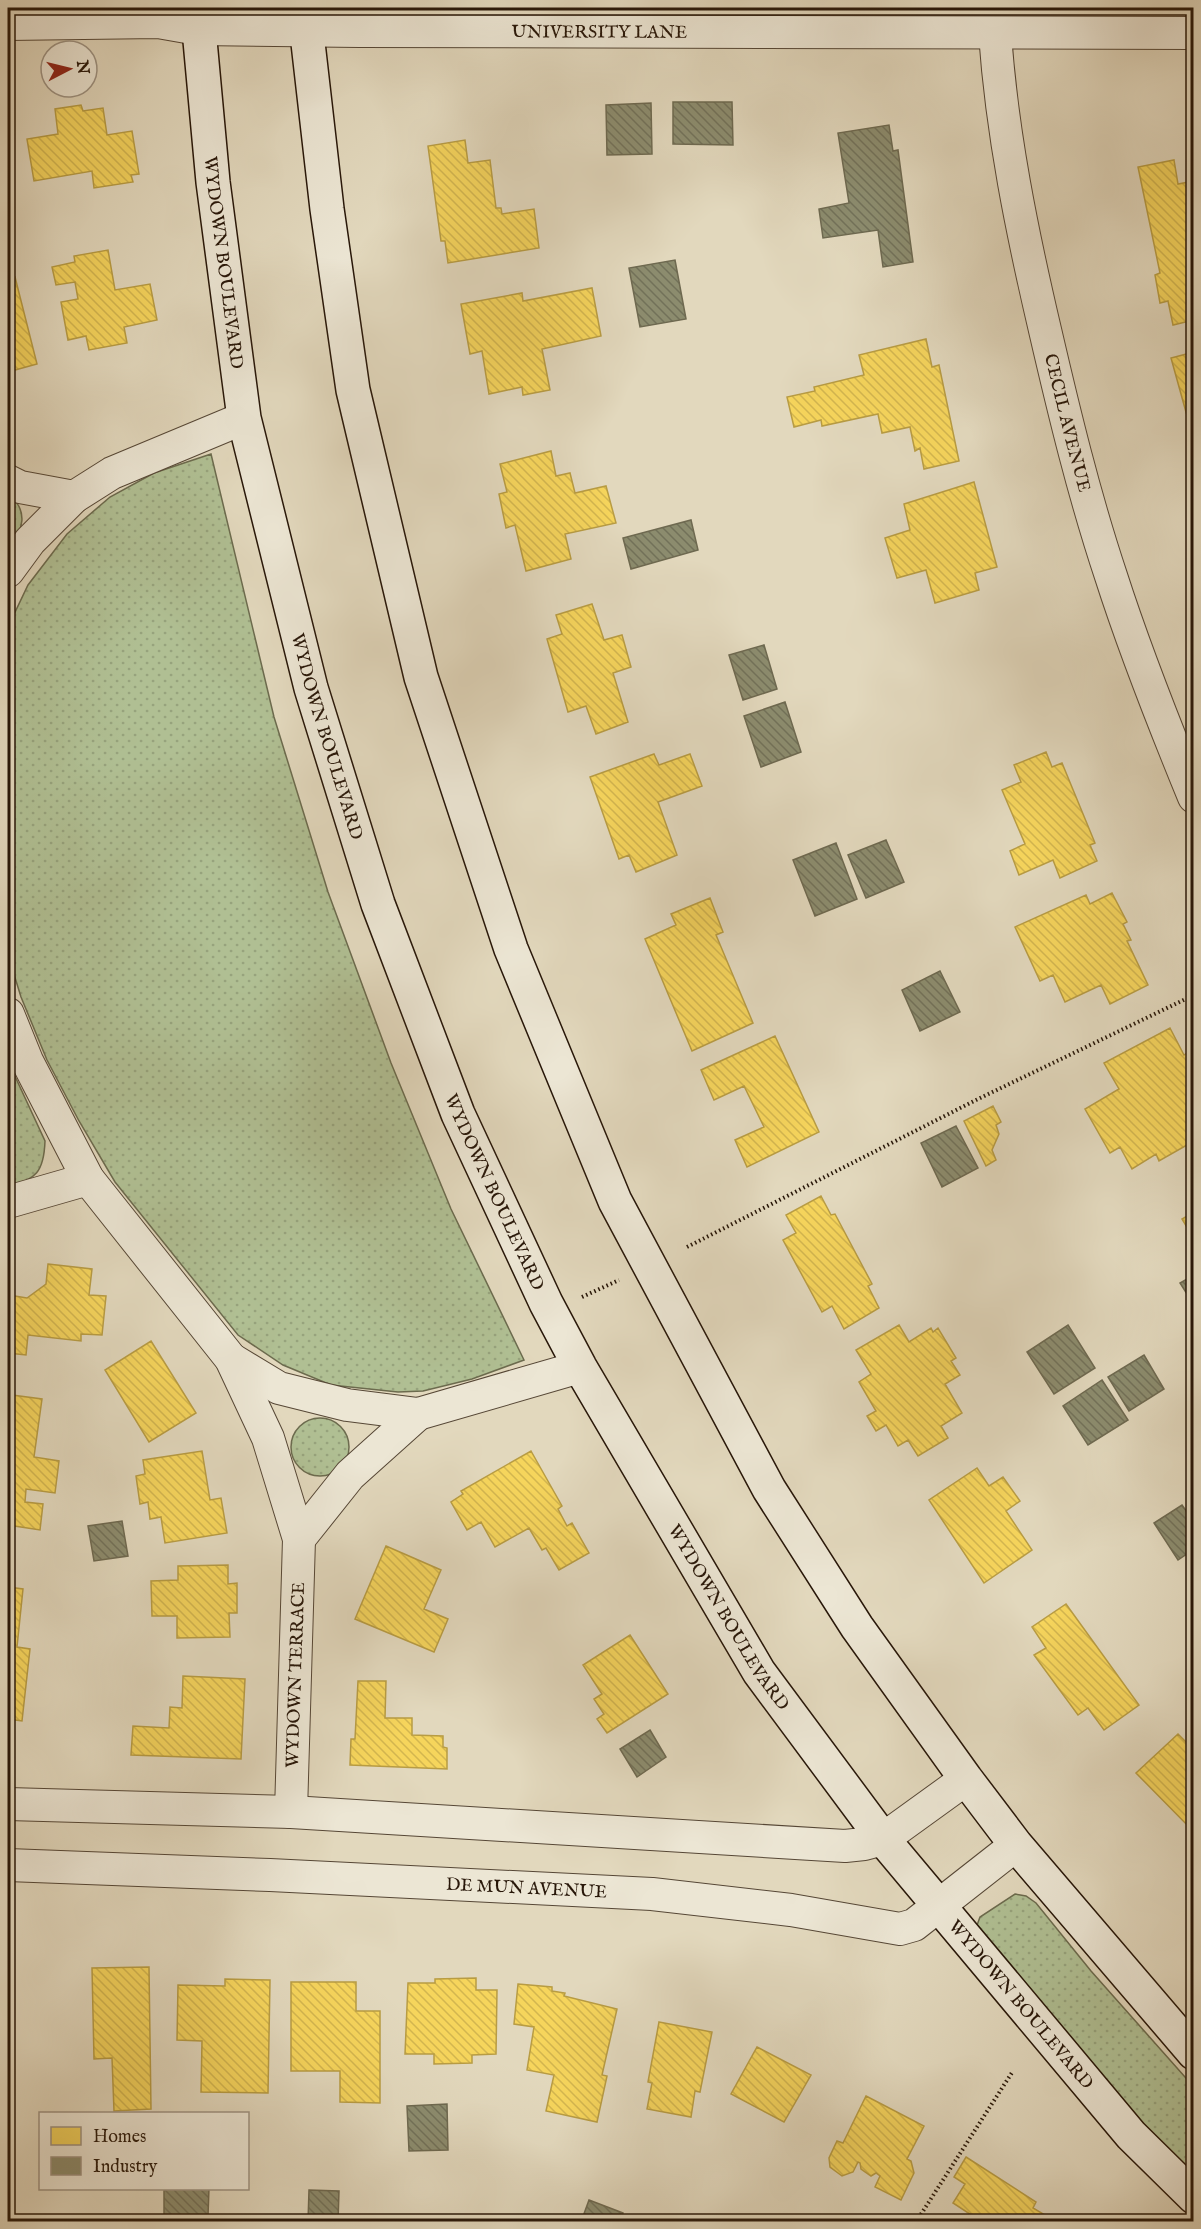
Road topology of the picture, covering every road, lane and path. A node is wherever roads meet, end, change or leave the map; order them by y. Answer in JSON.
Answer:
{"nodes":[{"id":1,"x":197,"y":18,"type":"edge"},
{"id":2,"x":304,"y":19,"type":"edge"},
{"id":3,"x":8,"y":24,"type":"edge"},
{"id":4,"x":1194,"y":33,"type":"edge"},
{"id":5,"x":995,"y":34,"type":"junction"},
{"id":6,"x":244,"y":418,"type":"junction"},
{"id":7,"x":8,"y":481,"type":"edge"},
{"id":8,"x":74,"y":497,"type":"junction"},
{"id":9,"x":8,"y":571,"type":"edge"},
{"id":10,"x":1194,"y":797,"type":"edge"},
{"id":11,"x":1194,"y":995,"type":"edge"},
{"id":12,"x":8,"y":1014,"type":"edge"},
{"id":13,"x":88,"y":1179,"type":"junction"},
{"id":14,"x":8,"y":1202,"type":"edge"},
{"id":15,"x":687,"y":1247,"type":"dead end"},
{"id":16,"x":622,"y":1278,"type":"dead end"},
{"id":17,"x":576,"y":1300,"type":"dead end"},
{"id":18,"x":231,"y":1359,"type":"junction"},
{"id":19,"x":580,"y":1367,"type":"junction"},
{"id":20,"x":418,"y":1414,"type":"junction"},
{"id":21,"x":299,"y":1539,"type":"junction"},
{"id":22,"x":966,"y":1779,"type":"junction"},
{"id":23,"x":8,"y":1804,"type":"edge"},
{"id":24,"x":291,"y":1812,"type":"junction"},
{"id":25,"x":883,"y":1839,"type":"junction"},
{"id":26,"x":1016,"y":1845,"type":"junction"},
{"id":27,"x":8,"y":1865,"type":"edge"},
{"id":28,"x":939,"y":1906,"type":"junction"},
{"id":29,"x":1194,"y":2053,"type":"edge"},
{"id":30,"x":1013,"y":2071,"type":"dead end"},
{"id":31,"x":1194,"y":2197,"type":"edge"},
{"id":32,"x":916,"y":2222,"type":"edge"}],
"edges":[{"from":1,"to":2,"type":"street","name":"UNIVERSITY LANE"},
{"from":1,"to":3,"type":"street","name":"UNIVERSITY LANE"},
{"from":1,"to":6,"type":"street","name":"WYDOWN BOULEVARD"},
{"from":2,"to":5,"type":"street","name":"UNIVERSITY LANE"},
{"from":2,"to":22,"type":"street"},
{"from":4,"to":5,"type":"street","name":"UNIVERSITY LANE"},
{"from":5,"to":10,"type":"street","name":"CECIL AVENUE"},
{"from":6,"to":8,"type":"street"},
{"from":6,"to":19,"type":"street","name":"WYDOWN BOULEVARD"},
{"from":7,"to":8,"type":"street"},
{"from":8,"to":9,"type":"street"},
{"from":11,"to":15,"type":"path"},
{"from":12,"to":13,"type":"street","name":"WYDOWN TERRACE"},
{"from":13,"to":14,"type":"street"},
{"from":13,"to":18,"type":"street","name":"WYDOWN TERRACE"},
{"from":16,"to":17,"type":"path"},
{"from":18,"to":20,"type":"street","name":"WYDOWN TERRACE"},
{"from":18,"to":21,"type":"street","name":"WYDOWN TERRACE"},
{"from":19,"to":20,"type":"street","name":"WYDOWN TERRACE"},
{"from":19,"to":25,"type":"street","name":"WYDOWN BOULEVARD"},
{"from":20,"to":21,"type":"street","name":"WYDOWN TERRACE"},
{"from":21,"to":24,"type":"street","name":"WYDOWN TERRACE"},
{"from":22,"to":25,"type":"street"},
{"from":22,"to":26,"type":"street"},
{"from":23,"to":24,"type":"street"},
{"from":24,"to":25,"type":"street"},
{"from":25,"to":28,"type":"street","name":"WYDOWN BOULEVARD"},
{"from":26,"to":28,"type":"street","name":"DE MUN AVENUE"},
{"from":26,"to":29,"type":"street"},
{"from":27,"to":28,"type":"street","name":"DE MUN AVENUE"},
{"from":28,"to":31,"type":"street","name":"WYDOWN BOULEVARD"},
{"from":30,"to":32,"type":"path"}]}
